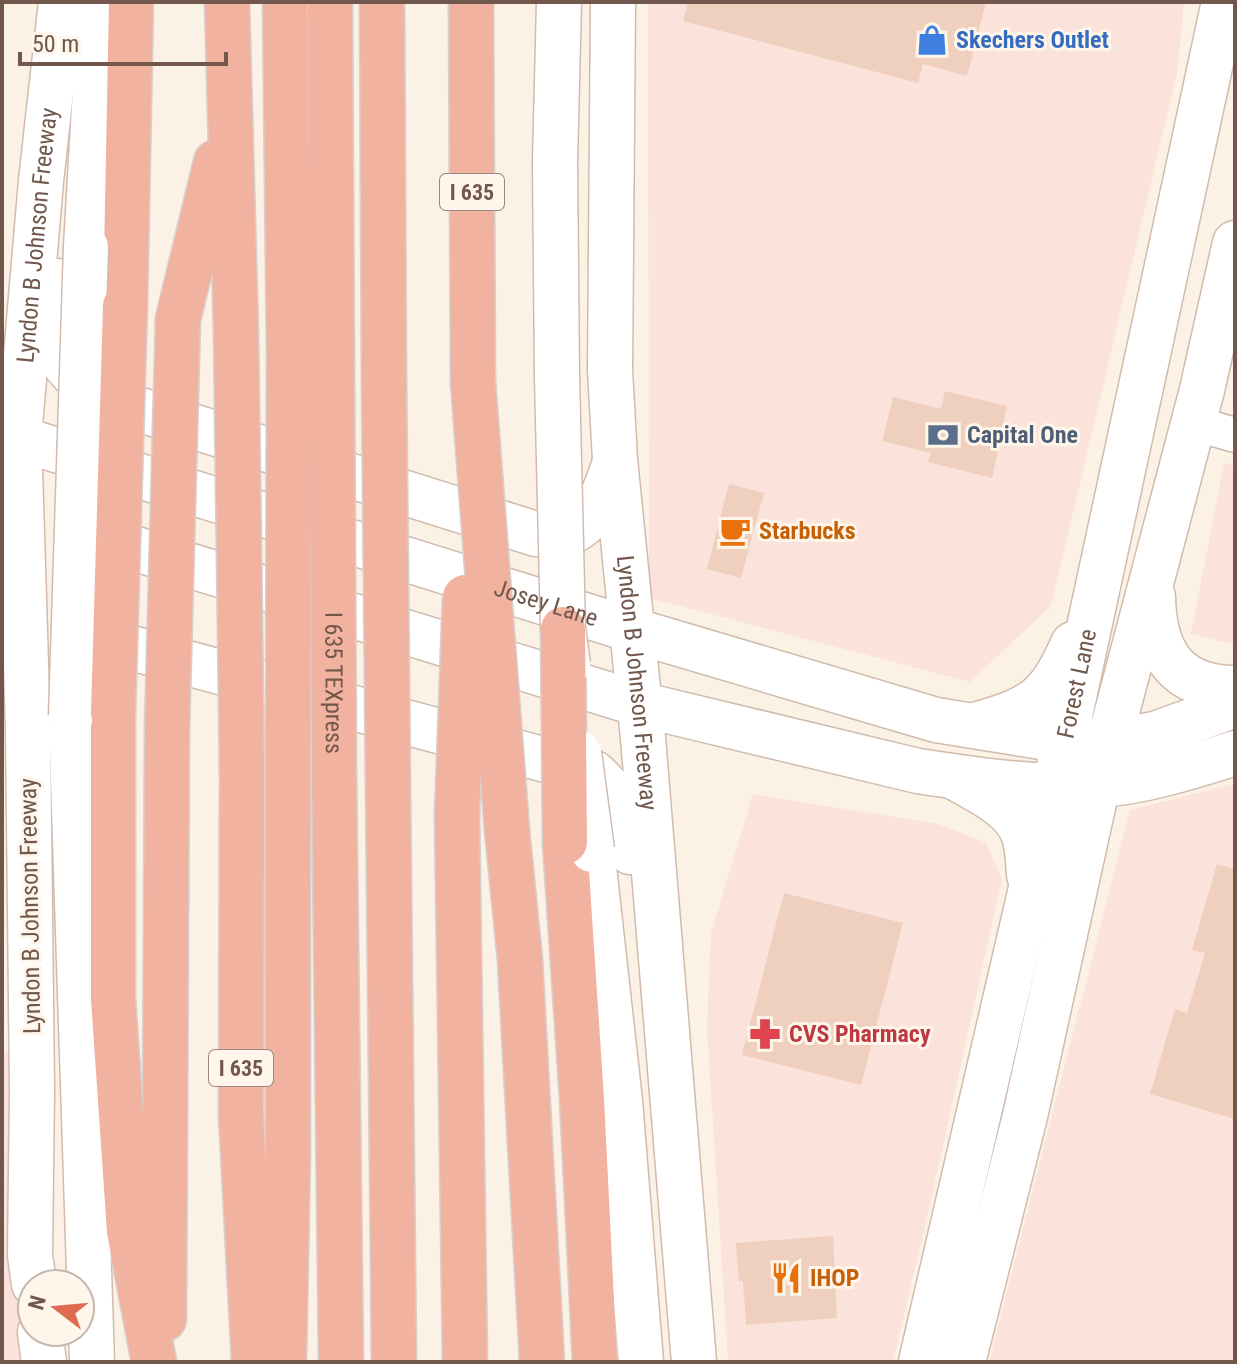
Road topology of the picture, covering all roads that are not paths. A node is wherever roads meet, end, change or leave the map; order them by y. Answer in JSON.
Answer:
{"nodes":[{"id":1,"x":61,"y":2,"type":"edge"},
{"id":2,"x":100,"y":2,"type":"edge"},
{"id":3,"x":131,"y":2,"type":"edge"},
{"id":4,"x":227,"y":2,"type":"edge"},
{"id":5,"x":285,"y":2,"type":"edge"},
{"id":6,"x":330,"y":2,"type":"edge"},
{"id":7,"x":382,"y":2,"type":"edge"},
{"id":8,"x":471,"y":2,"type":"edge"},
{"id":9,"x":559,"y":2,"type":"edge"},
{"id":10,"x":613,"y":2,"type":"edge"},
{"id":11,"x":1224,"y":2,"type":"edge"},
{"id":12,"x":229,"y":105,"type":"junction"},
{"id":13,"x":41,"y":181,"type":"junction"},
{"id":14,"x":1235,"y":243,"type":"edge"},
{"id":15,"x":1167,"y":277,"type":"junction"},
{"id":16,"x":1224,"y":291,"type":"junction"},
{"id":17,"x":473,"y":382,"type":"junction"},
{"id":18,"x":1193,"y":423,"type":"junction"},
{"id":19,"x":10,"y":435,"type":"edge"},
{"id":20,"x":1235,"y":435,"type":"edge"},
{"id":21,"x":615,"y":460,"type":"junction"},
{"id":22,"x":12,"y":512,"type":"edge"},
{"id":23,"x":1152,"y":582,"type":"junction"},
{"id":24,"x":1098,"y":591,"type":"junction"},
{"id":25,"x":563,"y":629,"type":"joint"},
{"id":26,"x":632,"y":630,"type":"junction"},
{"id":27,"x":1235,"y":688,"type":"edge"},
{"id":28,"x":639,"y":704,"type":"junction"},
{"id":29,"x":1235,"y":705,"type":"edge"},
{"id":30,"x":972,"y":726,"type":"junction"},
{"id":31,"x":28,"y":729,"type":"junction"},
{"id":32,"x":1064,"y":740,"type":"junction"},
{"id":33,"x":1109,"y":742,"type":"junction"},
{"id":34,"x":1235,"y":753,"type":"edge"},
{"id":35,"x":954,"y":777,"type":"junction"},
{"id":36,"x":1098,"y":784,"type":"junction"},
{"id":37,"x":1055,"y":785,"type":"junction"},
{"id":38,"x":578,"y":846,"type":"junction"},
{"id":39,"x":1031,"y":884,"type":"junction"},
{"id":40,"x":660,"y":936,"type":"junction"},
{"id":41,"x":32,"y":1268,"type":"edge"},
{"id":42,"x":92,"y":1362,"type":"edge"},
{"id":43,"x":154,"y":1362,"type":"edge"},
{"id":44,"x":162,"y":1362,"type":"edge"},
{"id":45,"x":254,"y":1362,"type":"edge"},
{"id":46,"x":284,"y":1362,"type":"edge"},
{"id":47,"x":341,"y":1362,"type":"edge"},
{"id":48,"x":394,"y":1362,"type":"edge"},
{"id":49,"x":465,"y":1362,"type":"edge"},
{"id":50,"x":542,"y":1362,"type":"edge"},
{"id":51,"x":595,"y":1362,"type":"edge"},
{"id":52,"x":641,"y":1362,"type":"edge"},
{"id":53,"x":694,"y":1362,"type":"edge"},
{"id":54,"x":921,"y":1362,"type":"edge"},
{"id":55,"x":963,"y":1362,"type":"edge"}],
"edges":[{"from":1,"to":13,"type":"main road","name":"Lyndon B Johnson Freeway"},
{"from":2,"to":42,"type":"main road","bridge":true},
{"from":3,"to":43,"type":"highway","bridge":true},
{"from":4,"to":12,"type":"highway","number":"I 635"},
{"from":5,"to":46,"type":"highway","bridge":true},
{"from":6,"to":47,"type":"highway","name":"I 635 TEXpress","bridge":true},
{"from":7,"to":48,"type":"highway","bridge":true},
{"from":8,"to":17,"type":"highway","number":"I 635"},
{"from":9,"to":25,"type":"main road","bridge":true},
{"from":10,"to":21,"type":"main road","name":"Lyndon B Johnson Freeway"},
{"from":11,"to":15,"type":"main road","name":"Forest Lane"},
{"from":12,"to":44,"type":"highway","bridge":true},
{"from":12,"to":45,"type":"highway","number":"I 635","bridge":true},
{"from":13,"to":19,"type":"main road","name":"Lyndon B Johnson Freeway"},
{"from":13,"to":21,"type":"main road"},
{"from":14,"to":16,"type":"main road","name":"Forest Lane"},
{"from":15,"to":16,"type":"main road"},
{"from":15,"to":24,"type":"main road","name":"Forest Lane"},
{"from":16,"to":18,"type":"main road","name":"Forest Lane"},
{"from":17,"to":49,"type":"highway","number":"I 635","bridge":true},
{"from":17,"to":50,"type":"highway","bridge":true},
{"from":18,"to":20,"type":"street"},
{"from":18,"to":23,"type":"main road","name":"Forest Lane"},
{"from":19,"to":22,"type":"main road","name":"Lyndon B Johnson Freeway"},
{"from":19,"to":26,"type":"main road","name":"Josey Lane"},
{"from":21,"to":26,"type":"main road","name":"Lyndon B Johnson Freeway"},
{"from":22,"to":28,"type":"main road"},
{"from":22,"to":31,"type":"main road","name":"Lyndon B Johnson Freeway"},
{"from":23,"to":27,"type":"main road"},
{"from":23,"to":33,"type":"main road","name":"Forest Lane"},
{"from":24,"to":30,"type":"main road"},
{"from":24,"to":32,"type":"main road","name":"Forest Lane"},
{"from":25,"to":38,"type":"highway","bridge":true},
{"from":26,"to":28,"type":"main road","name":"Lyndon B Johnson Freeway"},
{"from":26,"to":30,"type":"main road","name":"Josey Lane"},
{"from":28,"to":35,"type":"main road"},
{"from":28,"to":40,"type":"main road","name":"Lyndon B Johnson Freeway"},
{"from":29,"to":33,"type":"main road","name":"Josey Lane"},
{"from":30,"to":32,"type":"main road","name":"Josey Lane"},
{"from":31,"to":40,"type":"main road"},
{"from":31,"to":41,"type":"main road","name":"Lyndon B Johnson Freeway"},
{"from":32,"to":33,"type":"main road","name":"Josey Lane"},
{"from":32,"to":37,"type":"main road","name":"Forest Lane"},
{"from":33,"to":36,"type":"main road","name":"Forest Lane"},
{"from":34,"to":36,"type":"main road"},
{"from":35,"to":37,"type":"main road"},
{"from":35,"to":39,"type":"main road"},
{"from":36,"to":37,"type":"main road"},
{"from":36,"to":55,"type":"main road","name":"Forest Lane"},
{"from":37,"to":39,"type":"main road","name":"Forest Lane"},
{"from":38,"to":51,"type":"highway"},
{"from":38,"to":52,"type":"main road"},
{"from":39,"to":54,"type":"main road","name":"Forest Lane"},
{"from":40,"to":53,"type":"main road","name":"Lyndon B Johnson Freeway"}]}
